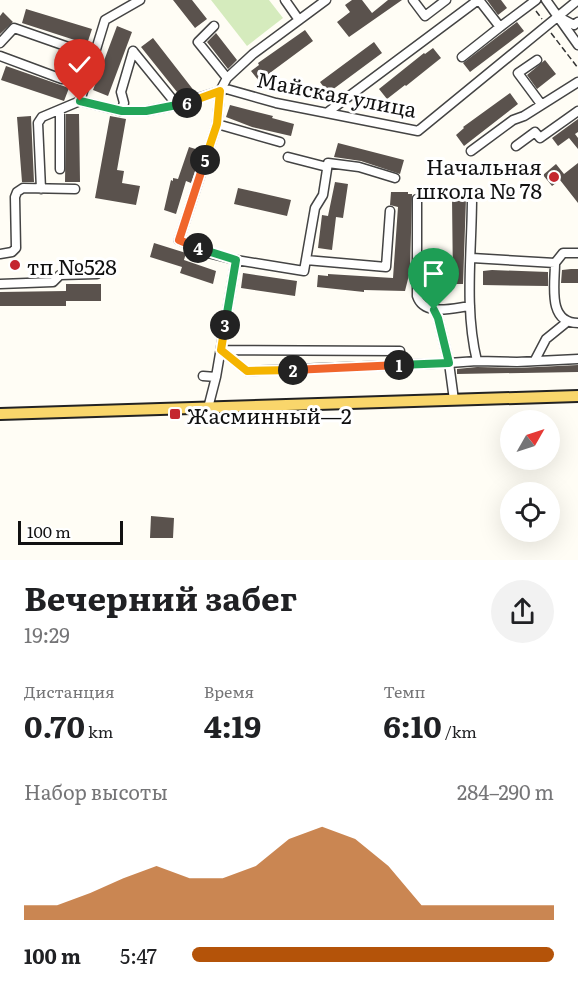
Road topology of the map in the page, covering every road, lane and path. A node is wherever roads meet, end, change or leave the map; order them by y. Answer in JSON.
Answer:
{"nodes":[{"id":1,"x":140,"y":0,"type":"edge"},
{"id":2,"x":285,"y":0,"type":"edge"},
{"id":3,"x":326,"y":0,"type":"edge"},
{"id":4,"x":413,"y":0,"type":"edge"},
{"id":5,"x":446,"y":0,"type":"edge"},
{"id":6,"x":478,"y":0,"type":"edge"},
{"id":7,"x":546,"y":0,"type":"edge"},
{"id":8,"x":578,"y":0,"type":"edge"},
{"id":9,"x":534,"y":2,"type":"edge"},
{"id":10,"x":558,"y":17,"type":"junction"},
{"id":11,"x":299,"y":20,"type":"junction"},
{"id":12,"x":578,"y":22,"type":"edge"},
{"id":13,"x":546,"y":25,"type":"junction"},
{"id":14,"x":214,"y":26,"type":"dead end"},
{"id":15,"x":500,"y":27,"type":"junction"},
{"id":16,"x":0,"y":43,"type":"edge"},
{"id":17,"x":578,"y":45,"type":"edge"},
{"id":18,"x":81,"y":52,"type":"junction"},
{"id":19,"x":0,"y":56,"type":"edge"},
{"id":20,"x":94,"y":56,"type":"junction"},
{"id":21,"x":462,"y":57,"type":"dead end"},
{"id":22,"x":537,"y":60,"type":"dead end"},
{"id":23,"x":578,"y":68,"type":"edge"},
{"id":24,"x":227,"y":78,"type":"junction"},
{"id":25,"x":578,"y":82,"type":"edge"},
{"id":26,"x":221,"y":89,"type":"junction"},
{"id":27,"x":80,"y":101,"type":"junction"},
{"id":28,"x":541,"y":104,"type":"junction"},
{"id":29,"x":177,"y":105,"type":"junction"},
{"id":30,"x":60,"y":110,"type":"junction"},
{"id":31,"x":122,"y":111,"type":"junction"},
{"id":32,"x":578,"y":111,"type":"edge"},
{"id":33,"x":328,"y":112,"type":"junction"},
{"id":34,"x":217,"y":124,"type":"junction"},
{"id":35,"x":280,"y":142,"type":"dead end"},
{"id":36,"x":516,"y":146,"type":"dead end"},
{"id":37,"x":471,"y":151,"type":"dead end"},
{"id":38,"x":288,"y":157,"type":"dead end"},
{"id":39,"x":327,"y":167,"type":"junction"},
{"id":40,"x":60,"y":169,"type":"dead end"},
{"id":41,"x":395,"y":178,"type":"dead end"},
{"id":42,"x":41,"y":189,"type":"junction"},
{"id":43,"x":75,"y":189,"type":"dead end"},
{"id":44,"x":472,"y":197,"type":"dead end"},
{"id":45,"x":417,"y":199,"type":"dead end"},
{"id":46,"x":390,"y":211,"type":"dead end"},
{"id":47,"x":578,"y":253,"type":"edge"},
{"id":48,"x":0,"y":254,"type":"edge"},
{"id":49,"x":472,"y":258,"type":"junction"},
{"id":50,"x":236,"y":260,"type":"junction"},
{"id":51,"x":306,"y":261,"type":"junction"},
{"id":52,"x":555,"y":262,"type":"junction"},
{"id":53,"x":97,"y":274,"type":"dead end"},
{"id":54,"x":0,"y":284,"type":"edge"},
{"id":55,"x":470,"y":306,"type":"junction"},
{"id":56,"x":434,"y":310,"type":"junction"},
{"id":57,"x":567,"y":322,"type":"junction"},
{"id":58,"x":578,"y":323,"type":"edge"},
{"id":59,"x":221,"y":350,"type":"junction"},
{"id":60,"x":400,"y":351,"type":"dead end"},
{"id":61,"x":578,"y":359,"type":"edge"},
{"id":62,"x":535,"y":360,"type":"junction"},
{"id":63,"x":477,"y":361,"type":"junction"},
{"id":64,"x":449,"y":363,"type":"junction"},
{"id":65,"x":203,"y":376,"type":"dead end"},
{"id":66,"x":216,"y":377,"type":"junction"},
{"id":67,"x":578,"y":396,"type":"edge"},
{"id":68,"x":454,"y":400,"type":"junction"},
{"id":69,"x":208,"y":408,"type":"junction"},
{"id":70,"x":0,"y":414,"type":"edge"}],
"edges":[{"from":1,"to":20,"type":"street"},
{"from":2,"to":11,"type":"street"},
{"from":3,"to":11,"type":"street"},
{"from":4,"to":5,"type":"street"},
{"from":6,"to":15,"type":"street"},
{"from":6,"to":33,"type":"street"},
{"from":7,"to":10,"type":"street"},
{"from":8,"to":10,"type":"street","name":"Майская улица"},
{"from":9,"to":13,"type":"path"},
{"from":9,"to":15,"type":"street"},
{"from":10,"to":12,"type":"street"},
{"from":10,"to":13,"type":"street","name":"Майская улица"},
{"from":10,"to":17,"type":"street"},
{"from":11,"to":24,"type":"street"},
{"from":13,"to":23,"type":"path"},
{"from":13,"to":33,"type":"street","name":"Майская улица"},
{"from":14,"to":24,"type":"street"},
{"from":15,"to":21,"type":"street"},
{"from":16,"to":18,"type":"street"},
{"from":18,"to":19,"type":"street"},
{"from":18,"to":20,"type":"street"},
{"from":20,"to":27,"type":"street"},
{"from":22,"to":28,"type":"street"},
{"from":24,"to":26,"type":"street"},
{"from":25,"to":28,"type":"street"},
{"from":26,"to":29,"type":"street"},
{"from":26,"to":33,"type":"street","name":"Майская улица"},
{"from":26,"to":34,"type":"street"},
{"from":27,"to":30,"type":"street"},
{"from":27,"to":31,"type":"street"},
{"from":28,"to":37,"type":"street"},
{"from":29,"to":31,"type":"street"},
{"from":29,"to":31,"type":"street"},
{"from":30,"to":40,"type":"street"},
{"from":30,"to":42,"type":"street"},
{"from":32,"to":36,"type":"street"},
{"from":34,"to":35,"type":"street"},
{"from":34,"to":50,"type":"street"},
{"from":38,"to":39,"type":"street"},
{"from":39,"to":41,"type":"street"},
{"from":39,"to":51,"type":"street"},
{"from":42,"to":43,"type":"street"},
{"from":42,"to":48,"type":"street"},
{"from":44,"to":49,"type":"street"},
{"from":45,"to":56,"type":"street"},
{"from":46,"to":51,"type":"street"},
{"from":47,"to":52,"type":"street"},
{"from":49,"to":52,"type":"street"},
{"from":49,"to":55,"type":"street"},
{"from":50,"to":51,"type":"street"},
{"from":50,"to":59,"type":"street"},
{"from":52,"to":57,"type":"street"},
{"from":53,"to":54,"type":"street"},
{"from":55,"to":56,"type":"street"},
{"from":55,"to":63,"type":"street"},
{"from":56,"to":64,"type":"street"},
{"from":57,"to":58,"type":"street"},
{"from":57,"to":62,"type":"street"},
{"from":59,"to":60,"type":"street"},
{"from":59,"to":64,"type":"street"},
{"from":59,"to":66,"type":"street"},
{"from":61,"to":62,"type":"street"},
{"from":62,"to":63,"type":"street"},
{"from":63,"to":64,"type":"street"},
{"from":64,"to":68,"type":"street"},
{"from":65,"to":66,"type":"street"},
{"from":66,"to":69,"type":"street"},
{"from":67,"to":68,"type":"main road"},
{"from":68,"to":69,"type":"main road"},
{"from":69,"to":70,"type":"main road"}]}
